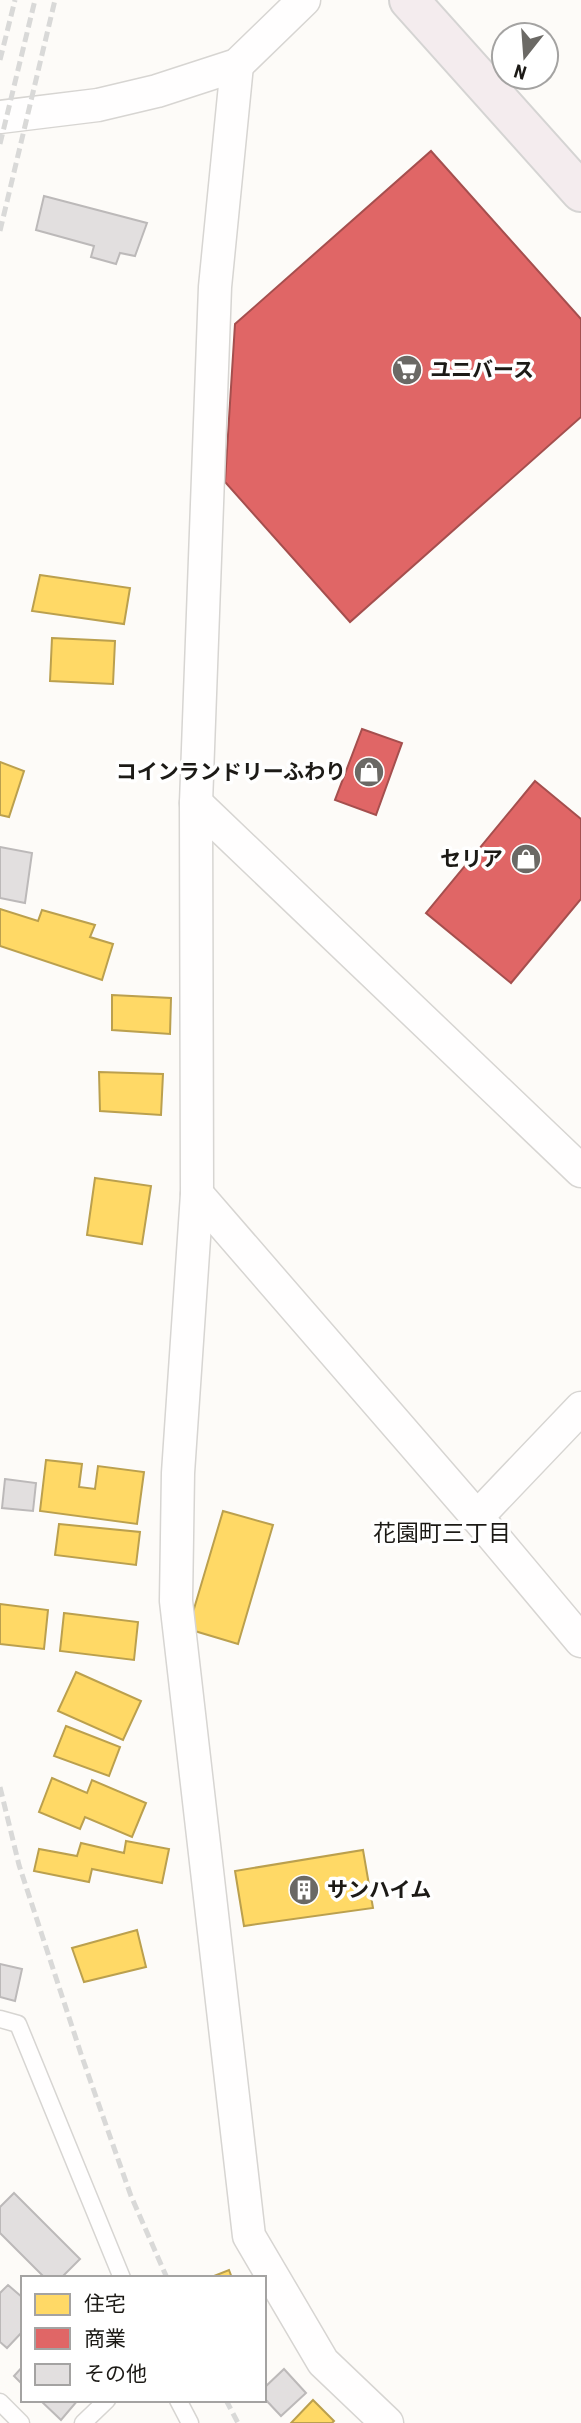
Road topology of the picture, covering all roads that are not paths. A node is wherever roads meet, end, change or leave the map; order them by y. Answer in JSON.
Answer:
{"nodes":[{"id":1,"x":304,"y":0,"type":"edge"},
{"id":2,"x":409,"y":0,"type":"edge"},
{"id":3,"x":237,"y":65,"type":"junction"},
{"id":4,"x":0,"y":117,"type":"edge"},
{"id":5,"x":581,"y":192,"type":"edge"},
{"id":6,"x":196,"y":803,"type":"junction"},
{"id":7,"x":581,"y":1171,"type":"edge"},
{"id":8,"x":197,"y":1194,"type":"junction"},
{"id":9,"x":581,"y":1408,"type":"edge"},
{"id":10,"x":477,"y":1517,"type":"junction"},
{"id":11,"x":581,"y":1641,"type":"edge"},
{"id":12,"x":0,"y":2020,"type":"edge"},
{"id":13,"x":121,"y":2276,"type":"edge"},
{"id":14,"x":0,"y":2402,"type":"edge"},
{"id":15,"x":105,"y":2402,"type":"edge"},
{"id":16,"x":179,"y":2402,"type":"edge"},
{"id":17,"x":21,"y":2423,"type":"edge"},
{"id":18,"x":83,"y":2423,"type":"edge"},
{"id":19,"x":190,"y":2423,"type":"edge"},
{"id":20,"x":387,"y":2423,"type":"edge"}],
"edges":[{"from":1,"to":3,"type":"street"},
{"from":2,"to":5,"type":"highway"},
{"from":3,"to":4,"type":"street"},
{"from":3,"to":6,"type":"street"},
{"from":6,"to":7,"type":"street"},
{"from":6,"to":8,"type":"street"},
{"from":8,"to":10,"type":"street"},
{"from":8,"to":20,"type":"street"},
{"from":9,"to":10,"type":"street"},
{"from":10,"to":11,"type":"street"},
{"from":12,"to":13,"type":"lane"},
{"from":14,"to":17,"type":"lane"},
{"from":15,"to":18,"type":"lane"},
{"from":16,"to":19,"type":"lane"}]}
